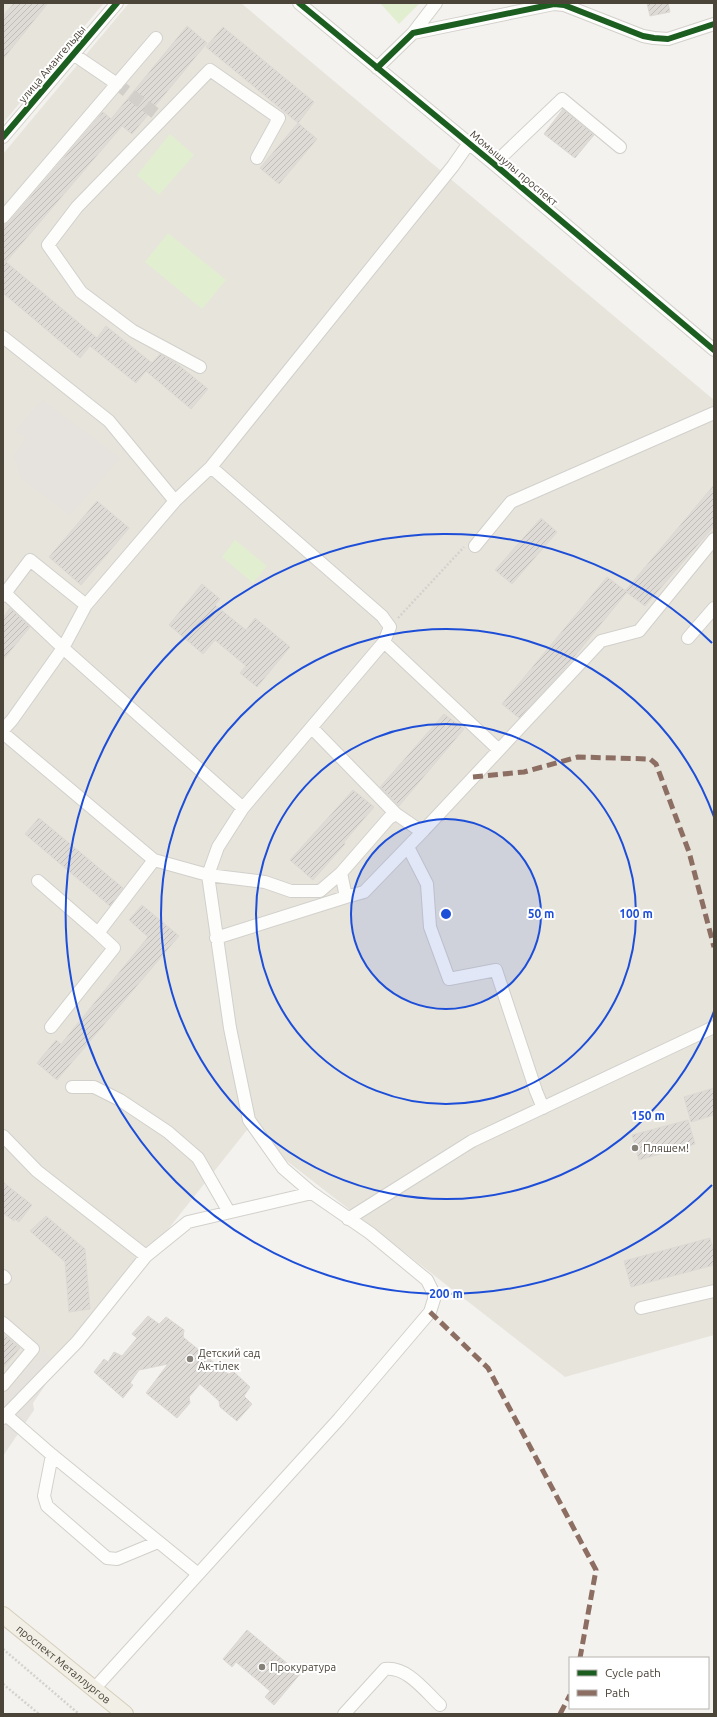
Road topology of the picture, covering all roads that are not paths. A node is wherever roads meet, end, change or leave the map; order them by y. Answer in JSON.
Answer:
{"nodes":[{"id":1,"x":117,"y":3,"type":"edge"},
{"id":2,"x":299,"y":3,"type":"edge"},
{"id":3,"x":436,"y":3,"type":"edge"},
{"id":4,"x":529,"y":6,"type":"edge"},
{"id":5,"x":714,"y":24,"type":"edge"},
{"id":6,"x":413,"y":33,"type":"junction"},
{"id":7,"x":156,"y":38,"type":"dead end"},
{"id":8,"x":73,"y":54,"type":"junction"},
{"id":9,"x":377,"y":68,"type":"junction"},
{"id":10,"x":117,"y":84,"type":"junction"},
{"id":11,"x":3,"y":137,"type":"edge"},
{"id":12,"x":469,"y":143,"type":"junction"},
{"id":13,"x":620,"y":147,"type":"dead end"},
{"id":14,"x":257,"y":158,"type":"dead end"},
{"id":15,"x":494,"y":164,"type":"junction"},
{"id":16,"x":3,"y":217,"type":"edge"},
{"id":17,"x":3,"y":337,"type":"edge"},
{"id":18,"x":709,"y":340,"type":"edge"},
{"id":19,"x":714,"y":350,"type":"edge"},
{"id":20,"x":200,"y":367,"type":"dead end"},
{"id":21,"x":714,"y":413,"type":"edge"},
{"id":22,"x":211,"y":467,"type":"junction"},
{"id":23,"x":175,"y":501,"type":"junction"},
{"id":24,"x":714,"y":539,"type":"edge"},
{"id":25,"x":475,"y":546,"type":"road end"},
{"id":26,"x":4,"y":595,"type":"edge"},
{"id":27,"x":86,"y":605,"type":"junction"},
{"id":28,"x":714,"y":608,"type":"edge"},
{"id":29,"x":688,"y":638,"type":"dead end"},
{"id":30,"x":384,"y":642,"type":"junction"},
{"id":31,"x":63,"y":648,"type":"junction"},
{"id":32,"x":312,"y":728,"type":"junction"},
{"id":33,"x":3,"y":730,"type":"edge"},
{"id":34,"x":3,"y":733,"type":"edge"},
{"id":35,"x":498,"y":750,"type":"junction"},
{"id":36,"x":243,"y":808,"type":"junction"},
{"id":37,"x":396,"y":814,"type":"junction"},
{"id":38,"x":424,"y":830,"type":"junction"},
{"id":39,"x":408,"y":847,"type":"junction"},
{"id":40,"x":154,"y":860,"type":"junction"},
{"id":41,"x":341,"y":873,"type":"junction"},
{"id":42,"x":208,"y":875,"type":"junction"},
{"id":43,"x":38,"y":881,"type":"dead end"},
{"id":44,"x":346,"y":897,"type":"junction"},
{"id":45,"x":98,"y":933,"type":"junction"},
{"id":46,"x":216,"y":938,"type":"junction"},
{"id":47,"x":51,"y":1027,"type":"dead end"},
{"id":48,"x":714,"y":1027,"type":"edge"},
{"id":49,"x":72,"y":1087,"type":"dead end"},
{"id":50,"x":543,"y":1108,"type":"junction"},
{"id":51,"x":3,"y":1136,"type":"edge"},
{"id":52,"x":312,"y":1193,"type":"junction"},
{"id":53,"x":229,"y":1212,"type":"junction"},
{"id":54,"x":348,"y":1219,"type":"junction"},
{"id":55,"x":146,"y":1256,"type":"junction"},
{"id":56,"x":714,"y":1291,"type":"edge"},
{"id":57,"x":641,"y":1308,"type":"dead end"},
{"id":58,"x":3,"y":1323,"type":"edge"},
{"id":59,"x":3,"y":1385,"type":"edge"},
{"id":60,"x":5,"y":1417,"type":"edge"},
{"id":61,"x":52,"y":1455,"type":"junction"},
{"id":62,"x":158,"y":1542,"type":"junction"},
{"id":63,"x":198,"y":1574,"type":"junction"},
{"id":64,"x":3,"y":1615,"type":"edge"},
{"id":65,"x":94,"y":1689,"type":"junction"},
{"id":66,"x":440,"y":1705,"type":"dead end"},
{"id":67,"x":125,"y":1714,"type":"edge"},
{"id":68,"x":344,"y":1714,"type":"edge"}],
"edges":[{"from":1,"to":8,"type":"street","name":"улица Амангельды"},
{"from":2,"to":9,"type":"street","name":"Момышулы проспект"},
{"from":3,"to":6,"type":"street"},
{"from":4,"to":5,"type":"street"},
{"from":4,"to":6,"type":"street"},
{"from":6,"to":9,"type":"street"},
{"from":7,"to":10,"type":"street"},
{"from":8,"to":10,"type":"street"},
{"from":8,"to":11,"type":"street","name":"улица Амангельды"},
{"from":9,"to":12,"type":"street","name":"Момышулы проспект"},
{"from":10,"to":16,"type":"street"},
{"from":12,"to":15,"type":"street","name":"Момышулы проспект"},
{"from":12,"to":22,"type":"street"},
{"from":13,"to":15,"type":"street"},
{"from":14,"to":20,"type":"street"},
{"from":15,"to":18,"type":"street","name":"Момышулы проспект"},
{"from":17,"to":23,"type":"street"},
{"from":18,"to":19,"type":"street","name":"Момышулы проспект"},
{"from":21,"to":25,"type":"street"},
{"from":22,"to":23,"type":"street"},
{"from":22,"to":30,"type":"street"},
{"from":23,"to":27,"type":"street"},
{"from":24,"to":35,"type":"street"},
{"from":26,"to":27,"type":"street"},
{"from":26,"to":31,"type":"street"},
{"from":27,"to":31,"type":"street"},
{"from":28,"to":29,"type":"street"},
{"from":30,"to":32,"type":"street"},
{"from":30,"to":35,"type":"street"},
{"from":31,"to":33,"type":"street"},
{"from":31,"to":36,"type":"street"},
{"from":32,"to":36,"type":"street"},
{"from":32,"to":37,"type":"street"},
{"from":34,"to":40,"type":"street"},
{"from":35,"to":38,"type":"street"},
{"from":36,"to":42,"type":"street"},
{"from":37,"to":38,"type":"street"},
{"from":37,"to":41,"type":"street"},
{"from":38,"to":39,"type":"street"},
{"from":39,"to":44,"type":"street"},
{"from":39,"to":50,"type":"street"},
{"from":40,"to":42,"type":"street"},
{"from":40,"to":45,"type":"street"},
{"from":41,"to":42,"type":"street"},
{"from":41,"to":44,"type":"street"},
{"from":42,"to":46,"type":"street"},
{"from":43,"to":45,"type":"street"},
{"from":44,"to":46,"type":"street"},
{"from":45,"to":47,"type":"street"},
{"from":46,"to":52,"type":"street"},
{"from":48,"to":50,"type":"street"},
{"from":49,"to":53,"type":"street"},
{"from":50,"to":54,"type":"street"},
{"from":51,"to":55,"type":"street"},
{"from":52,"to":53,"type":"street"},
{"from":52,"to":54,"type":"street"},
{"from":53,"to":55,"type":"street"},
{"from":54,"to":63,"type":"street"},
{"from":55,"to":60,"type":"street"},
{"from":56,"to":57,"type":"street"},
{"from":58,"to":59,"type":"street"},
{"from":60,"to":61,"type":"street"},
{"from":61,"to":62,"type":"street"},
{"from":61,"to":62,"type":"street"},
{"from":62,"to":63,"type":"street"},
{"from":63,"to":65,"type":"street"},
{"from":64,"to":65,"type":"main road","name":"проспект Металлургов"},
{"from":65,"to":67,"type":"main road","name":"проспект Металлургов"},
{"from":66,"to":68,"type":"street"}]}
